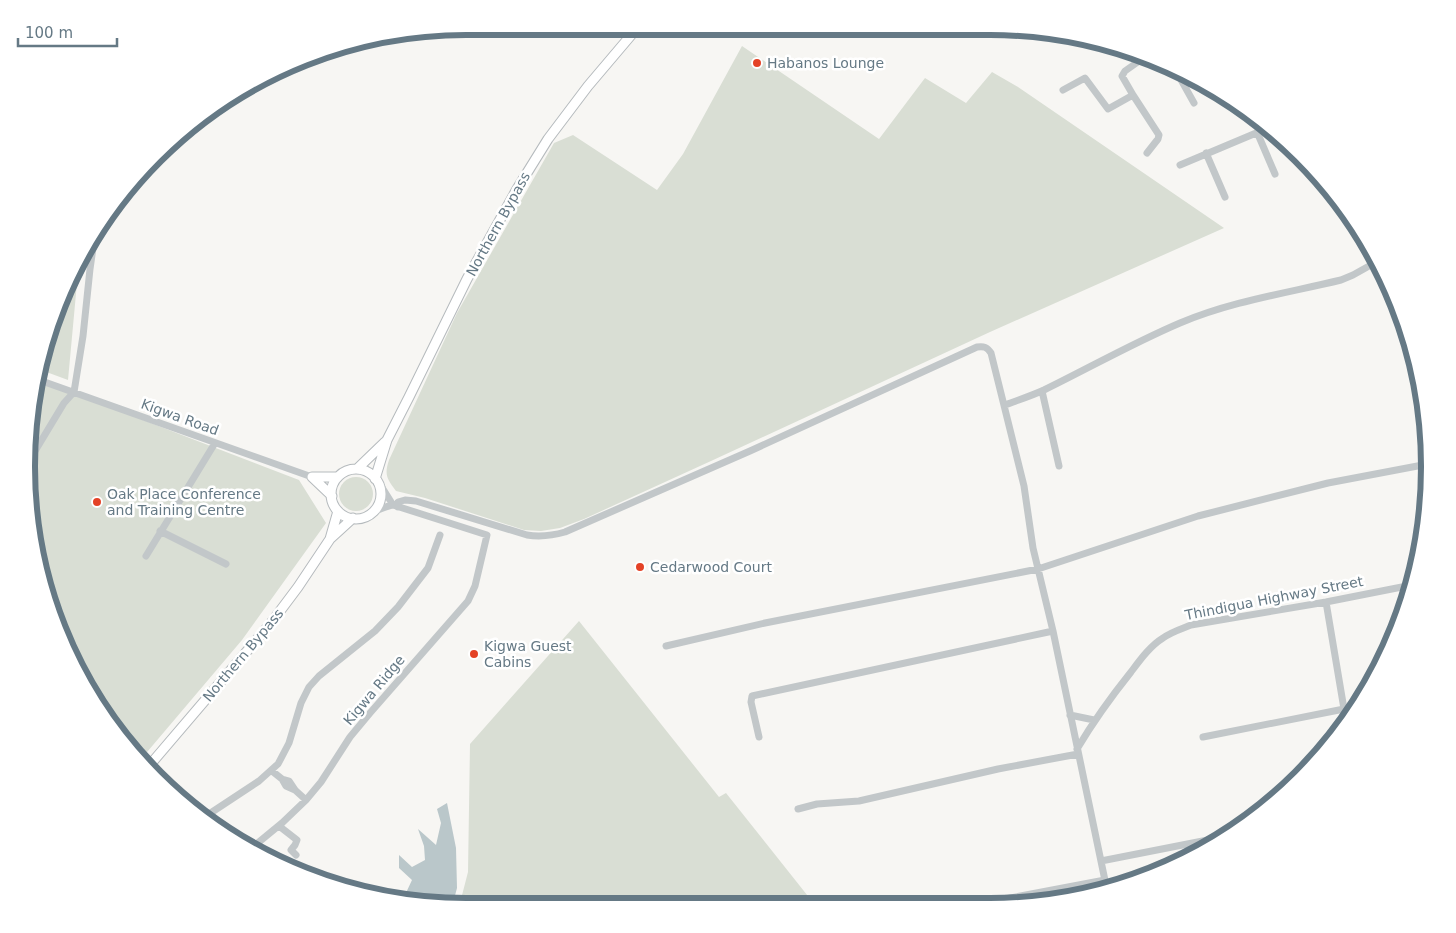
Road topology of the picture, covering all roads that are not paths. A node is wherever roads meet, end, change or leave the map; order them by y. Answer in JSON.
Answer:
{"nodes":[{"id":1,"x":631,"y":35,"type":"edge"},
{"id":2,"x":1138,"y":62,"type":"edge"},
{"id":3,"x":1181,"y":79,"type":"edge"},
{"id":4,"x":1063,"y":90,"type":"dead end"},
{"id":5,"x":1133,"y":95,"type":"junction"},
{"id":6,"x":1194,"y":103,"type":"dead end"},
{"id":7,"x":1260,"y":130,"type":"edge"},
{"id":8,"x":1256,"y":132,"type":"junction"},
{"id":9,"x":1147,"y":153,"type":"dead end"},
{"id":10,"x":1206,"y":153,"type":"junction"},
{"id":11,"x":1180,"y":165,"type":"dead end"},
{"id":12,"x":1275,"y":174,"type":"dead end"},
{"id":13,"x":1225,"y":197,"type":"dead end"},
{"id":14,"x":93,"y":252,"type":"edge"},
{"id":15,"x":1371,"y":265,"type":"edge"},
{"id":16,"x":43,"y":381,"type":"edge"},
{"id":17,"x":1042,"y":391,"type":"junction"},
{"id":18,"x":74,"y":392,"type":"junction"},
{"id":19,"x":1005,"y":405,"type":"junction"},
{"id":20,"x":387,"y":440,"type":"junction"},
{"id":21,"x":214,"y":442,"type":"junction"},
{"id":22,"x":35,"y":453,"type":"edge"},
{"id":23,"x":1421,"y":465,"type":"edge"},
{"id":24,"x":1059,"y":466,"type":"dead end"},
{"id":25,"x":357,"y":469,"type":"junction"},
{"id":26,"x":312,"y":477,"type":"junction"},
{"id":27,"x":338,"y":477,"type":"junction"},
{"id":28,"x":377,"y":480,"type":"junction"},
{"id":29,"x":332,"y":496,"type":"junction"},
{"id":30,"x":395,"y":506,"type":"junction"},
{"id":31,"x":338,"y":511,"type":"junction"},
{"id":32,"x":374,"y":512,"type":"junction"},
{"id":33,"x":353,"y":518,"type":"junction"},
{"id":34,"x":160,"y":531,"type":"junction"},
{"id":35,"x":440,"y":535,"type":"dead end"},
{"id":36,"x":330,"y":539,"type":"junction"},
{"id":37,"x":146,"y":556,"type":"dead end"},
{"id":38,"x":226,"y":564,"type":"dead end"},
{"id":39,"x":1038,"y":569,"type":"junction"},
{"id":40,"x":1404,"y":586,"type":"edge"},
{"id":41,"x":1326,"y":602,"type":"junction"},
{"id":42,"x":1053,"y":631,"type":"junction"},
{"id":43,"x":666,"y":646,"type":"dead end"},
{"id":44,"x":1344,"y":709,"type":"joint"},
{"id":45,"x":1070,"y":715,"type":"junction"},
{"id":46,"x":1094,"y":720,"type":"junction"},
{"id":47,"x":759,"y":737,"type":"dead end"},
{"id":48,"x":1203,"y":737,"type":"dead end"},
{"id":49,"x":1078,"y":751,"type":"junction"},
{"id":50,"x":152,"y":762,"type":"edge"},
{"id":51,"x":272,"y":771,"type":"junction"},
{"id":52,"x":306,"y":800,"type":"junction"},
{"id":53,"x":798,"y":809,"type":"dead end"},
{"id":54,"x":210,"y":813,"type":"edge"},
{"id":55,"x":278,"y":826,"type":"junction"},
{"id":56,"x":1204,"y":841,"type":"edge"},
{"id":57,"x":257,"y":843,"type":"edge"},
{"id":58,"x":296,"y":855,"type":"dead end"},
{"id":59,"x":1101,"y":861,"type":"junction"},
{"id":60,"x":1105,"y":880,"type":"joint"},
{"id":61,"x":1015,"y":897,"type":"edge"}],
"edges":[{"from":1,"to":20,"type":"main road","name":"Northern Bypass"},
{"from":2,"to":5,"type":"street"},
{"from":3,"to":6,"type":"street"},
{"from":4,"to":5,"type":"street"},
{"from":5,"to":9,"type":"street"},
{"from":7,"to":8,"type":"street"},
{"from":8,"to":10,"type":"street"},
{"from":8,"to":12,"type":"street"},
{"from":10,"to":11,"type":"street"},
{"from":10,"to":13,"type":"street"},
{"from":14,"to":18,"type":"street"},
{"from":15,"to":17,"type":"street"},
{"from":16,"to":18,"type":"street","name":"Kigwa Road"},
{"from":17,"to":19,"type":"street"},
{"from":17,"to":24,"type":"street"},
{"from":18,"to":21,"type":"street","name":"Kigwa Road"},
{"from":18,"to":22,"type":"street"},
{"from":19,"to":30,"type":"street"},
{"from":19,"to":39,"type":"street"},
{"from":20,"to":25,"type":"main road"},
{"from":20,"to":28,"type":"main road"},
{"from":21,"to":26,"type":"street","name":"Kigwa Road"},
{"from":21,"to":34,"type":"street"},
{"from":23,"to":39,"type":"street"},
{"from":25,"to":27,"type":"main road"},
{"from":25,"to":28,"type":"main road"},
{"from":26,"to":27,"type":"main road"},
{"from":26,"to":29,"type":"main road"},
{"from":27,"to":29,"type":"main road"},
{"from":28,"to":30,"type":"street"},
{"from":28,"to":32,"type":"main road"},
{"from":29,"to":31,"type":"main road"},
{"from":30,"to":32,"type":"street"},
{"from":30,"to":52,"type":"street","name":"Kigwa Ridge"},
{"from":31,"to":33,"type":"main road"},
{"from":31,"to":36,"type":"main road"},
{"from":32,"to":33,"type":"main road"},
{"from":33,"to":36,"type":"main road"},
{"from":34,"to":37,"type":"street"},
{"from":34,"to":38,"type":"street"},
{"from":35,"to":51,"type":"street"},
{"from":36,"to":50,"type":"main road","name":"Northern Bypass"},
{"from":39,"to":42,"type":"street"},
{"from":39,"to":43,"type":"street"},
{"from":40,"to":41,"type":"street","name":"Thindigua Highway Street"},
{"from":41,"to":44,"type":"street"},
{"from":41,"to":46,"type":"street","name":"Thindigua Highway Street"},
{"from":42,"to":45,"type":"street"},
{"from":42,"to":47,"type":"street"},
{"from":44,"to":48,"type":"street"},
{"from":45,"to":46,"type":"street"},
{"from":45,"to":49,"type":"street"},
{"from":46,"to":49,"type":"street","name":"Thindigua Highway Street"},
{"from":49,"to":53,"type":"street"},
{"from":49,"to":59,"type":"street"},
{"from":51,"to":52,"type":"street"},
{"from":51,"to":54,"type":"street"},
{"from":52,"to":55,"type":"street","name":"Kigwa Ridge"},
{"from":55,"to":57,"type":"street","name":"Kigwa Ridge"},
{"from":55,"to":58,"type":"street"},
{"from":56,"to":59,"type":"street"},
{"from":59,"to":60,"type":"street"},
{"from":60,"to":61,"type":"street"}]}
